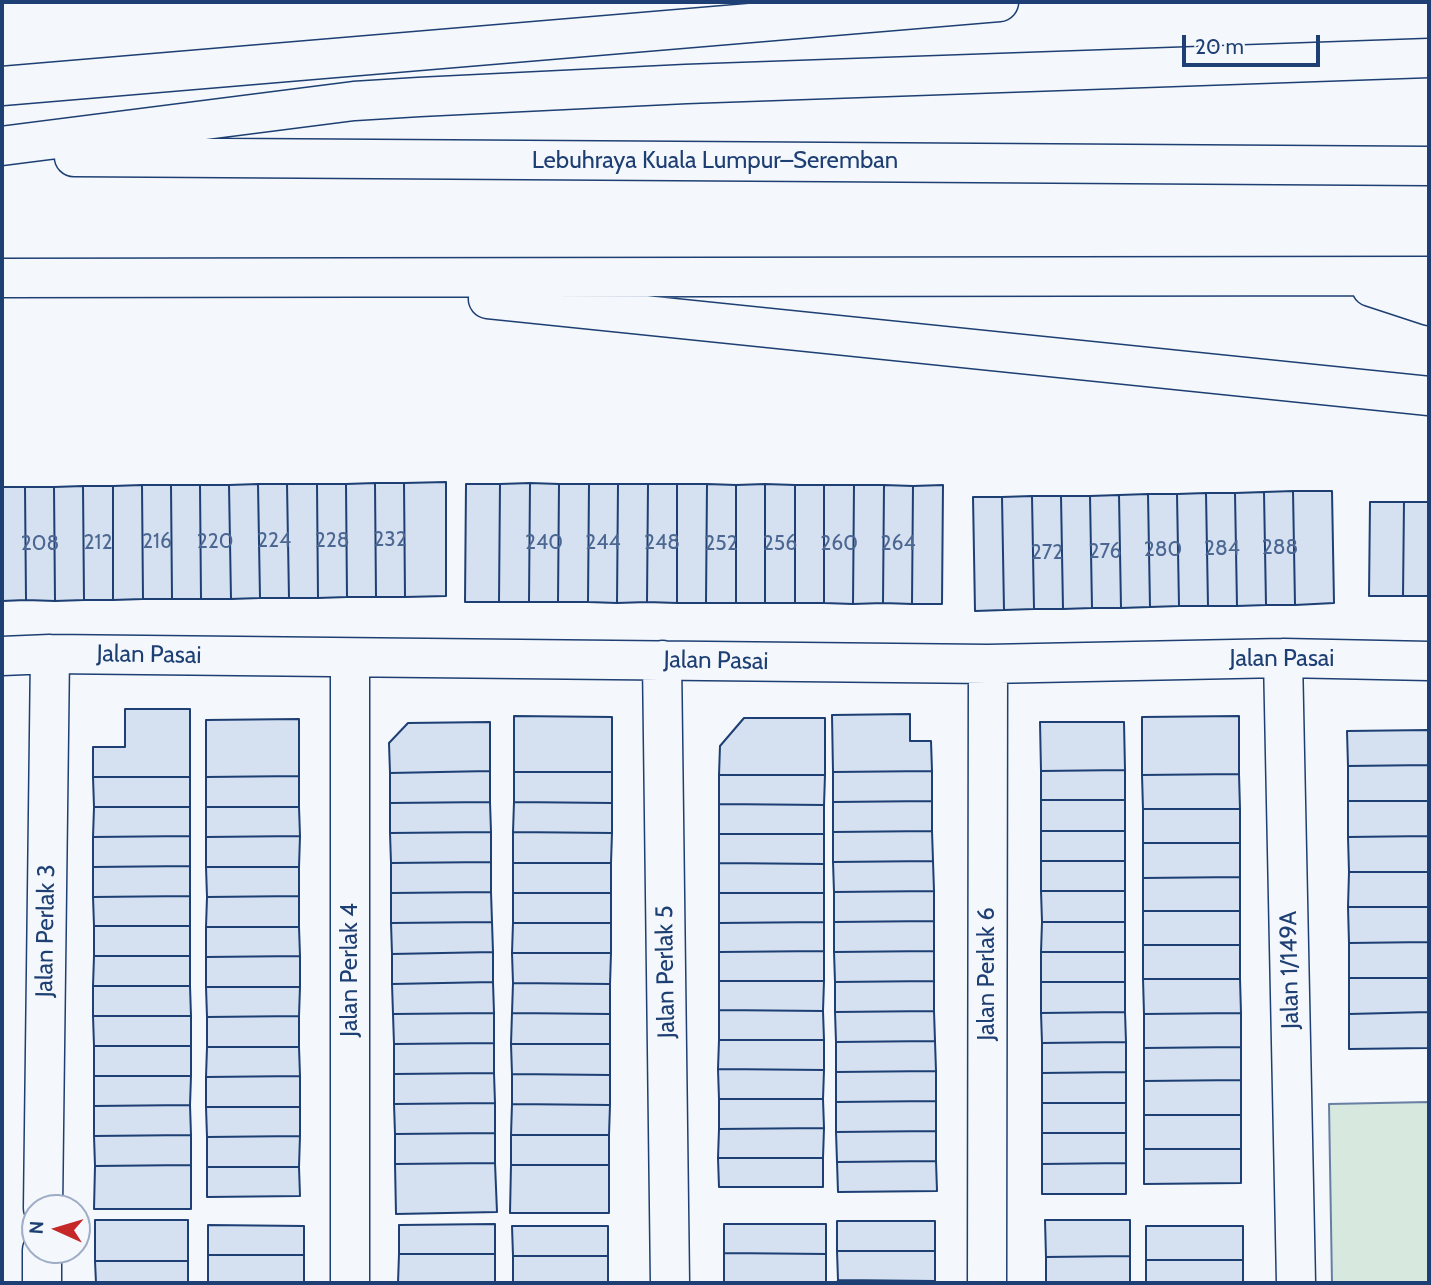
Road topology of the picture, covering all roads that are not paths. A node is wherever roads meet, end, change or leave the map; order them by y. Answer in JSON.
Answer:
{"nodes":[{"id":1,"x":999,"y":2,"type":"edge"},
{"id":2,"x":1429,"y":58,"type":"edge"},
{"id":3,"x":2,"y":86,"type":"edge"},
{"id":4,"x":2,"y":146,"type":"edge"},
{"id":5,"x":2,"y":156,"type":"edge"},
{"id":6,"x":1429,"y":166,"type":"edge"},
{"id":7,"x":1429,"y":276,"type":"edge"},
{"id":8,"x":277,"y":277,"type":"junction"},
{"id":9,"x":1339,"y":277,"type":"junction"},
{"id":10,"x":2,"y":278,"type":"edge"},
{"id":11,"x":1429,"y":306,"type":"edge"},
{"id":12,"x":1429,"y":396,"type":"edge"},
{"id":13,"x":50,"y":654,"type":"junction"},
{"id":14,"x":2,"y":656,"type":"edge"},
{"id":15,"x":1283,"y":657,"type":"junction"},
{"id":16,"x":349,"y":658,"type":"junction"},
{"id":17,"x":662,"y":660,"type":"junction"},
{"id":18,"x":1429,"y":661,"type":"edge"},
{"id":19,"x":988,"y":664,"type":"junction"},
{"id":20,"x":43,"y":1194,"type":"edge"},
{"id":21,"x":42,"y":1264,"type":"edge"},
{"id":22,"x":42,"y":1283,"type":"edge"},
{"id":23,"x":350,"y":1283,"type":"edge"},
{"id":24,"x":670,"y":1283,"type":"edge"},
{"id":25,"x":987,"y":1283,"type":"edge"},
{"id":26,"x":1296,"y":1283,"type":"edge"}],
"edges":[{"from":1,"to":3,"type":"main road"},
{"from":2,"to":4,"type":"main road"},
{"from":5,"to":6,"type":"main road","name":"Lebuhraya Kuala Lumpur–Seremban"},
{"from":7,"to":9,"type":"main road"},
{"from":8,"to":9,"type":"main road"},
{"from":8,"to":10,"type":"main road"},
{"from":8,"to":12,"type":"main road"},
{"from":9,"to":11,"type":"main road"},
{"from":13,"to":14,"type":"main road","name":"Jalan Pasai"},
{"from":13,"to":16,"type":"main road","name":"Jalan Pasai"},
{"from":13,"to":20,"type":"main road","name":"Jalan Perlak 3"},
{"from":15,"to":18,"type":"main road","name":"Jalan Pasai"},
{"from":15,"to":19,"type":"main road","name":"Jalan Pasai"},
{"from":15,"to":26,"type":"main road","name":"Jalan 1/149A"},
{"from":16,"to":17,"type":"main road","name":"Jalan Pasai"},
{"from":16,"to":23,"type":"main road","name":"Jalan Perlak 4"},
{"from":17,"to":19,"type":"main road","name":"Jalan Pasai"},
{"from":17,"to":24,"type":"main road","name":"Jalan Perlak 5"},
{"from":19,"to":25,"type":"main road","name":"Jalan Perlak 6"},
{"from":21,"to":22,"type":"main road"}]}
